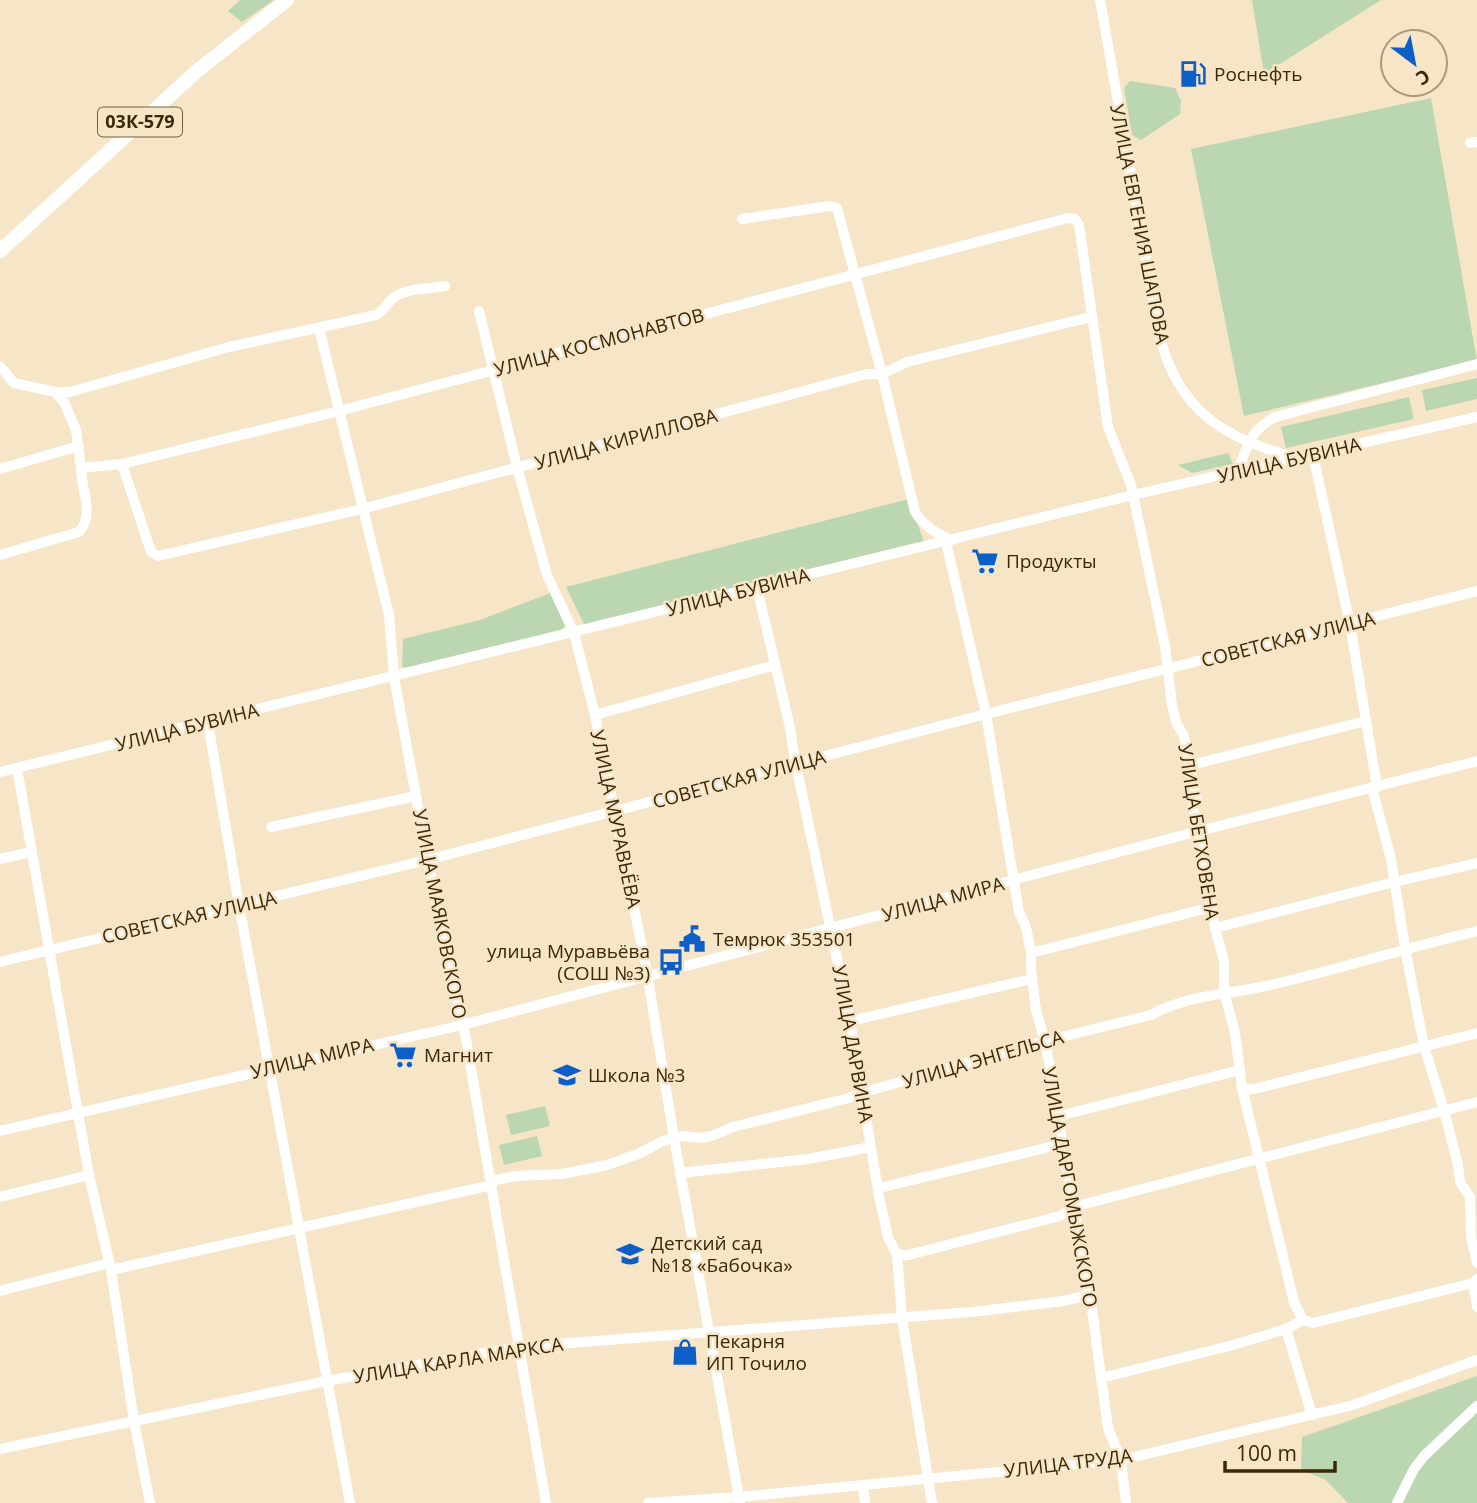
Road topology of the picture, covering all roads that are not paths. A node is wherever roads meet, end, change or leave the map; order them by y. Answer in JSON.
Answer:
{"nodes":[{"id":1,"x":287,"y":0,"type":"edge"},
{"id":2,"x":1100,"y":0,"type":"edge"},
{"id":3,"x":742,"y":219,"type":"dead end"},
{"id":4,"x":1075,"y":219,"type":"joint"},
{"id":5,"x":0,"y":251,"type":"edge"},
{"id":6,"x":854,"y":275,"type":"junction"},
{"id":7,"x":445,"y":286,"type":"dead end"},
{"id":8,"x":480,"y":310,"type":"dead end"},
{"id":9,"x":1091,"y":317,"type":"junction"},
{"id":10,"x":319,"y":328,"type":"junction"},
{"id":11,"x":1477,"y":364,"type":"edge"},
{"id":12,"x":0,"y":366,"type":"edge"},
{"id":13,"x":494,"y":370,"type":"junction"},
{"id":14,"x":882,"y":374,"type":"junction"},
{"id":15,"x":55,"y":392,"type":"junction"},
{"id":16,"x":339,"y":411,"type":"junction"},
{"id":17,"x":1477,"y":418,"type":"edge"},
{"id":18,"x":1247,"y":443,"type":"junction"},
{"id":19,"x":79,"y":446,"type":"junction"},
{"id":20,"x":1313,"y":455,"type":"junction"},
{"id":21,"x":1299,"y":458,"type":"junction"},
{"id":22,"x":122,"y":464,"type":"junction"},
{"id":23,"x":517,"y":467,"type":"junction"},
{"id":24,"x":81,"y":468,"type":"junction"},
{"id":25,"x":0,"y":469,"type":"edge"},
{"id":26,"x":1238,"y":471,"type":"junction"},
{"id":27,"x":1133,"y":495,"type":"junction"},
{"id":28,"x":362,"y":509,"type":"junction"},
{"id":29,"x":949,"y":541,"type":"junction"},
{"id":30,"x":0,"y":555,"type":"edge"},
{"id":31,"x":757,"y":588,"type":"junction"},
{"id":32,"x":1477,"y":591,"type":"edge"},
{"id":33,"x":1350,"y":624,"type":"junction"},
{"id":34,"x":574,"y":633,"type":"junction"},
{"id":35,"x":775,"y":665,"type":"junction"},
{"id":36,"x":1167,"y":668,"type":"junction"},
{"id":37,"x":394,"y":677,"type":"junction"},
{"id":38,"x":986,"y":714,"type":"junction"},
{"id":39,"x":594,"y":715,"type":"junction"},
{"id":40,"x":1366,"y":721,"type":"junction"},
{"id":41,"x":208,"y":723,"type":"junction"},
{"id":42,"x":1477,"y":761,"type":"edge"},
{"id":43,"x":796,"y":765,"type":"junction"},
{"id":44,"x":1191,"y":765,"type":"junction"},
{"id":45,"x":17,"y":768,"type":"junction"},
{"id":46,"x":0,"y":772,"type":"edge"},
{"id":47,"x":1375,"y":787,"type":"junction"},
{"id":48,"x":416,"y":796,"type":"junction"},
{"id":49,"x":615,"y":812,"type":"junction"},
{"id":50,"x":271,"y":827,"type":"dead end"},
{"id":51,"x":1199,"y":831,"type":"junction"},
{"id":52,"x":31,"y":852,"type":"junction"},
{"id":53,"x":0,"y":859,"type":"edge"},
{"id":54,"x":428,"y":860,"type":"junction"},
{"id":55,"x":1477,"y":863,"type":"edge"},
{"id":56,"x":1015,"y":880,"type":"junction"},
{"id":57,"x":1394,"y":882,"type":"junction"},
{"id":58,"x":239,"y":905,"type":"junction"},
{"id":59,"x":1212,"y":908,"type":"junction"},
{"id":60,"x":831,"y":928,"type":"junction"},
{"id":61,"x":1215,"y":928,"type":"junction"},
{"id":62,"x":1477,"y":931,"type":"edge"},
{"id":63,"x":1405,"y":948,"type":"junction"},
{"id":64,"x":48,"y":950,"type":"junction"},
{"id":65,"x":1031,"y":953,"type":"junction"},
{"id":66,"x":0,"y":962,"type":"edge"},
{"id":67,"x":647,"y":978,"type":"junction"},
{"id":68,"x":1032,"y":979,"type":"junction"},
{"id":69,"x":1224,"y":992,"type":"junction"},
{"id":70,"x":850,"y":1021,"type":"junction"},
{"id":71,"x":462,"y":1025,"type":"junction"},
{"id":72,"x":1477,"y":1033,"type":"edge"},
{"id":73,"x":1045,"y":1041,"type":"junction"},
{"id":74,"x":1424,"y":1046,"type":"junction"},
{"id":75,"x":270,"y":1068,"type":"junction"},
{"id":76,"x":1240,"y":1070,"type":"junction"},
{"id":77,"x":1242,"y":1088,"type":"junction"},
{"id":78,"x":861,"y":1093,"type":"junction"},
{"id":79,"x":1477,"y":1102,"type":"edge"},
{"id":80,"x":1444,"y":1110,"type":"junction"},
{"id":81,"x":79,"y":1111,"type":"junction"},
{"id":82,"x":1059,"y":1116,"type":"junction"},
{"id":83,"x":0,"y":1131,"type":"edge"},
{"id":84,"x":674,"y":1138,"type":"junction"},
{"id":85,"x":1062,"y":1144,"type":"junction"},
{"id":86,"x":871,"y":1147,"type":"junction"},
{"id":87,"x":1258,"y":1158,"type":"junction"},
{"id":88,"x":680,"y":1173,"type":"junction"},
{"id":89,"x":89,"y":1175,"type":"junction"},
{"id":90,"x":492,"y":1183,"type":"junction"},
{"id":91,"x":879,"y":1188,"type":"junction"},
{"id":92,"x":0,"y":1197,"type":"edge"},
{"id":93,"x":1073,"y":1207,"type":"junction"},
{"id":94,"x":300,"y":1227,"type":"junction"},
{"id":95,"x":897,"y":1255,"type":"junction"},
{"id":96,"x":1477,"y":1264,"type":"edge"},
{"id":97,"x":110,"y":1267,"type":"junction"},
{"id":98,"x":1475,"y":1281,"type":"edge"},
{"id":99,"x":0,"y":1291,"type":"edge"},
{"id":100,"x":1090,"y":1295,"type":"junction"},
{"id":101,"x":1477,"y":1307,"type":"edge"},
{"id":102,"x":902,"y":1318,"type":"junction"},
{"id":103,"x":1303,"y":1320,"type":"junction"},
{"id":104,"x":1286,"y":1329,"type":"junction"},
{"id":105,"x":709,"y":1332,"type":"junction"},
{"id":106,"x":518,"y":1347,"type":"junction"},
{"id":107,"x":1477,"y":1360,"type":"edge"},
{"id":108,"x":1101,"y":1378,"type":"junction"},
{"id":109,"x":327,"y":1381,"type":"junction"},
{"id":110,"x":1477,"y":1406,"type":"edge"},
{"id":111,"x":1312,"y":1415,"type":"junction"},
{"id":112,"x":134,"y":1421,"type":"junction"},
{"id":113,"x":0,"y":1449,"type":"edge"},
{"id":114,"x":1121,"y":1460,"type":"junction"},
{"id":115,"x":927,"y":1478,"type":"junction"},
{"id":116,"x":863,"y":1485,"type":"junction"},
{"id":117,"x":739,"y":1500,"type":"edge"},
{"id":118,"x":150,"y":1503,"type":"edge"},
{"id":119,"x":350,"y":1503,"type":"edge"},
{"id":120,"x":546,"y":1503,"type":"edge"},
{"id":121,"x":648,"y":1503,"type":"edge"},
{"id":122,"x":865,"y":1503,"type":"edge"},
{"id":123,"x":932,"y":1503,"type":"edge"},
{"id":124,"x":1126,"y":1503,"type":"edge"},
{"id":125,"x":1397,"y":1503,"type":"edge"}],
"edges":[{"from":1,"to":5,"type":"main road","number":"03К-579"},
{"from":2,"to":18,"type":"street","name":"УЛИЦА ЕВГЕНИЯ ШАПОВА"},
{"from":3,"to":6,"type":"street"},
{"from":4,"to":6,"type":"street","name":"УЛИЦА КОСМОНАВТОВ"},
{"from":4,"to":9,"type":"street","name":"УЛИЦА БЕТХОВЕНА"},
{"from":6,"to":13,"type":"street","name":"УЛИЦА КОСМОНАВТОВ"},
{"from":6,"to":14,"type":"street"},
{"from":7,"to":10,"type":"street"},
{"from":8,"to":13,"type":"street","name":"УЛИЦА МУРАВЬЁВА"},
{"from":9,"to":14,"type":"street","name":"УЛИЦА КИРИЛЛОВА"},
{"from":9,"to":27,"type":"street","name":"УЛИЦА БЕТХОВЕНА"},
{"from":10,"to":15,"type":"street"},
{"from":10,"to":16,"type":"street","name":"УЛИЦА МАЯКОВСКОГО"},
{"from":11,"to":18,"type":"street","name":"УЛИЦА БУВИНА"},
{"from":12,"to":15,"type":"street"},
{"from":13,"to":16,"type":"street","name":"УЛИЦА КОСМОНАВТОВ"},
{"from":13,"to":23,"type":"street","name":"УЛИЦА МУРАВЬЁВА"},
{"from":14,"to":23,"type":"street","name":"УЛИЦА КИРИЛЛОВА"},
{"from":14,"to":29,"type":"street"},
{"from":15,"to":19,"type":"street"},
{"from":16,"to":22,"type":"street","name":"УЛИЦА КОСМОНАВТОВ"},
{"from":16,"to":28,"type":"street","name":"УЛИЦА МАЯКОВСКОГО"},
{"from":17,"to":20,"type":"street","name":"УЛИЦА БУВИНА"},
{"from":18,"to":21,"type":"street","name":"УЛИЦА ЕВГЕНИЯ ШАПОВА"},
{"from":18,"to":26,"type":"street"},
{"from":19,"to":24,"type":"street"},
{"from":19,"to":25,"type":"street"},
{"from":20,"to":21,"type":"street","name":"УЛИЦА БУВИНА"},
{"from":20,"to":33,"type":"street"},
{"from":21,"to":26,"type":"street","name":"УЛИЦА БУВИНА"},
{"from":22,"to":24,"type":"street","name":"УЛИЦА КОСМОНАВТОВ"},
{"from":22,"to":28,"type":"street","name":"УЛИЦА КИРИЛЛОВА"},
{"from":23,"to":28,"type":"street","name":"УЛИЦА КИРИЛЛОВА"},
{"from":23,"to":34,"type":"street","name":"УЛИЦА МУРАВЬЁВА"},
{"from":24,"to":30,"type":"street"},
{"from":26,"to":27,"type":"street","name":"УЛИЦА БУВИНА"},
{"from":27,"to":29,"type":"street","name":"УЛИЦА БУВИНА"},
{"from":27,"to":36,"type":"street","name":"УЛИЦА БЕТХОВЕНА"},
{"from":28,"to":37,"type":"street","name":"УЛИЦА МАЯКОВСКОГО"},
{"from":29,"to":31,"type":"street","name":"УЛИЦА БУВИНА"},
{"from":29,"to":38,"type":"street","name":"УЛИЦА ДАРГОМЫЖСКОГО"},
{"from":31,"to":34,"type":"street","name":"УЛИЦА БУВИНА"},
{"from":31,"to":35,"type":"street","name":"УЛИЦА ДАРВИНА"},
{"from":32,"to":33,"type":"street","name":"СОВЕТСКАЯ УЛИЦА"},
{"from":33,"to":36,"type":"street","name":"СОВЕТСКАЯ УЛИЦА"},
{"from":33,"to":40,"type":"street"},
{"from":34,"to":37,"type":"street","name":"УЛИЦА БУВИНА"},
{"from":34,"to":39,"type":"street","name":"УЛИЦА МУРАВЬЁВА"},
{"from":35,"to":39,"type":"street"},
{"from":35,"to":43,"type":"street","name":"УЛИЦА ДАРВИНА"},
{"from":36,"to":38,"type":"street","name":"СОВЕТСКАЯ УЛИЦА"},
{"from":36,"to":44,"type":"street","name":"УЛИЦА БЕТХОВЕНА"},
{"from":37,"to":41,"type":"street","name":"УЛИЦА БУВИНА"},
{"from":37,"to":48,"type":"street","name":"УЛИЦА МАЯКОВСКОГО"},
{"from":38,"to":43,"type":"street","name":"СОВЕТСКАЯ УЛИЦА"},
{"from":38,"to":56,"type":"street","name":"УЛИЦА ДАРГОМЫЖСКОГО"},
{"from":39,"to":49,"type":"street","name":"УЛИЦА МУРАВЬЁВА"},
{"from":40,"to":44,"type":"street"},
{"from":40,"to":47,"type":"street"},
{"from":41,"to":45,"type":"street","name":"УЛИЦА БУВИНА"},
{"from":41,"to":58,"type":"street"},
{"from":42,"to":47,"type":"street","name":"УЛИЦА МИРА"},
{"from":43,"to":49,"type":"street","name":"СОВЕТСКАЯ УЛИЦА"},
{"from":43,"to":60,"type":"street","name":"УЛИЦА ДАРВИНА"},
{"from":44,"to":51,"type":"street","name":"УЛИЦА БЕТХОВЕНА"},
{"from":45,"to":46,"type":"street","name":"УЛИЦА БУВИНА"},
{"from":45,"to":52,"type":"street"},
{"from":47,"to":51,"type":"street","name":"УЛИЦА МИРА"},
{"from":47,"to":57,"type":"street"},
{"from":48,"to":50,"type":"street"},
{"from":48,"to":54,"type":"street","name":"УЛИЦА МАЯКОВСКОГО"},
{"from":49,"to":54,"type":"street","name":"СОВЕТСКАЯ УЛИЦА"},
{"from":49,"to":67,"type":"street","name":"УЛИЦА МУРАВЬЁВА"},
{"from":51,"to":56,"type":"street","name":"УЛИЦА МИРА"},
{"from":51,"to":59,"type":"street","name":"УЛИЦА БЕТХОВЕНА"},
{"from":52,"to":53,"type":"street"},
{"from":52,"to":64,"type":"street"},
{"from":54,"to":58,"type":"street","name":"СОВЕТСКАЯ УЛИЦА"},
{"from":54,"to":71,"type":"street","name":"УЛИЦА МАЯКОВСКОГО"},
{"from":55,"to":57,"type":"street"},
{"from":56,"to":60,"type":"street","name":"УЛИЦА МИРА"},
{"from":56,"to":65,"type":"street","name":"УЛИЦА ДАРГОМЫЖСКОГО"},
{"from":57,"to":61,"type":"street"},
{"from":57,"to":63,"type":"street"},
{"from":58,"to":64,"type":"street","name":"СОВЕТСКАЯ УЛИЦА"},
{"from":58,"to":75,"type":"street"},
{"from":59,"to":61,"type":"street","name":"УЛИЦА БЕТХОВЕНА"},
{"from":59,"to":65,"type":"street"},
{"from":60,"to":67,"type":"street","name":"УЛИЦА МИРА"},
{"from":60,"to":70,"type":"street","name":"УЛИЦА ДАРВИНА"},
{"from":61,"to":69,"type":"street","name":"УЛИЦА БЕТХОВЕНА"},
{"from":62,"to":63,"type":"street","name":"УЛИЦА ЭНГЕЛЬСА"},
{"from":63,"to":69,"type":"street","name":"УЛИЦА ЭНГЕЛЬСА"},
{"from":63,"to":74,"type":"street"},
{"from":64,"to":66,"type":"street","name":"СОВЕТСКАЯ УЛИЦА"},
{"from":64,"to":81,"type":"street"},
{"from":65,"to":68,"type":"street","name":"УЛИЦА ДАРГОМЫЖСКОГО"},
{"from":67,"to":71,"type":"street","name":"УЛИЦА МИРА"},
{"from":67,"to":84,"type":"street","name":"УЛИЦА МУРАВЬЁВА"},
{"from":68,"to":70,"type":"street"},
{"from":68,"to":73,"type":"street","name":"УЛИЦА ДАРГОМЫЖСКОГО"},
{"from":69,"to":73,"type":"street","name":"УЛИЦА ЭНГЕЛЬСА"},
{"from":69,"to":76,"type":"street","name":"УЛИЦА БЕТХОВЕНА"},
{"from":70,"to":78,"type":"street","name":"УЛИЦА ДАРВИНА"},
{"from":71,"to":75,"type":"street","name":"УЛИЦА МИРА"},
{"from":71,"to":90,"type":"street","name":"УЛИЦА МАЯКОВСКОГО"},
{"from":72,"to":74,"type":"street"},
{"from":73,"to":78,"type":"street","name":"УЛИЦА ЭНГЕЛЬСА"},
{"from":73,"to":82,"type":"street","name":"УЛИЦА ДАРГОМЫЖСКОГО"},
{"from":74,"to":77,"type":"street"},
{"from":74,"to":80,"type":"street"},
{"from":75,"to":81,"type":"street","name":"УЛИЦА МИРА"},
{"from":75,"to":94,"type":"street"},
{"from":76,"to":77,"type":"street","name":"УЛИЦА БЕТХОВЕНА"},
{"from":76,"to":82,"type":"street"},
{"from":77,"to":87,"type":"street","name":"УЛИЦА БЕТХОВЕНА"},
{"from":78,"to":84,"type":"street","name":"УЛИЦА ЭНГЕЛЬСА"},
{"from":78,"to":86,"type":"street","name":"УЛИЦА ДАРВИНА"},
{"from":79,"to":80,"type":"street"},
{"from":80,"to":87,"type":"street"},
{"from":80,"to":96,"type":"street"},
{"from":81,"to":83,"type":"street","name":"УЛИЦА МИРА"},
{"from":81,"to":89,"type":"street"},
{"from":82,"to":85,"type":"street","name":"УЛИЦА ДАРГОМЫЖСКОГО"},
{"from":84,"to":88,"type":"street","name":"УЛИЦА МУРАВЬЁВА"},
{"from":84,"to":90,"type":"street","name":"УЛИЦА ЭНГЕЛЬСА"},
{"from":85,"to":91,"type":"street"},
{"from":85,"to":93,"type":"street","name":"УЛИЦА ДАРГОМЫЖСКОГО"},
{"from":86,"to":88,"type":"street"},
{"from":86,"to":91,"type":"street","name":"УЛИЦА ДАРВИНА"},
{"from":87,"to":93,"type":"street"},
{"from":87,"to":103,"type":"street","name":"УЛИЦА БЕТХОВЕНА"},
{"from":88,"to":105,"type":"street","name":"УЛИЦА МУРАВЬЁВА"},
{"from":89,"to":92,"type":"street"},
{"from":89,"to":97,"type":"street"},
{"from":90,"to":94,"type":"street","name":"УЛИЦА ЭНГЕЛЬСА"},
{"from":90,"to":106,"type":"street","name":"УЛИЦА МАЯКОВСКОГО"},
{"from":91,"to":95,"type":"street","name":"УЛИЦА ДАРВИНА"},
{"from":93,"to":95,"type":"street"},
{"from":93,"to":100,"type":"street","name":"УЛИЦА ДАРГОМЫЖСКОГО"},
{"from":94,"to":97,"type":"street","name":"УЛИЦА ЭНГЕЛЬСА"},
{"from":94,"to":109,"type":"street"},
{"from":95,"to":102,"type":"street","name":"УЛИЦА ДАРВИНА"},
{"from":97,"to":99,"type":"street","name":"УЛИЦА ЭНГЕЛЬСА"},
{"from":97,"to":112,"type":"street"},
{"from":98,"to":101,"type":"street"},
{"from":98,"to":103,"type":"street"},
{"from":100,"to":102,"type":"street","name":"УЛИЦА КАРЛА МАРКСА"},
{"from":100,"to":108,"type":"street","name":"УЛИЦА ДАРГОМЫЖСКОГО"},
{"from":102,"to":105,"type":"street","name":"УЛИЦА КАРЛА МАРКСА"},
{"from":102,"to":115,"type":"street","name":"УЛИЦА ДАРВИНА"},
{"from":103,"to":104,"type":"street"},
{"from":104,"to":108,"type":"street"},
{"from":104,"to":111,"type":"street"},
{"from":105,"to":106,"type":"street","name":"УЛИЦА КАРЛА МАРКСА"},
{"from":105,"to":117,"type":"street","name":"УЛИЦА МУРАВЬЁВА"},
{"from":106,"to":109,"type":"street","name":"УЛИЦА КАРЛА МАРКСА"},
{"from":106,"to":120,"type":"street","name":"УЛИЦА МАЯКОВСКОГО"},
{"from":107,"to":111,"type":"street","name":"УЛИЦА ТРУДА"},
{"from":108,"to":114,"type":"street","name":"УЛИЦА ДАРГОМЫЖСКОГО"},
{"from":109,"to":112,"type":"street","name":"УЛИЦА КАРЛА МАРКСА"},
{"from":109,"to":119,"type":"street"},
{"from":110,"to":125,"type":"street"},
{"from":111,"to":114,"type":"street","name":"УЛИЦА ТРУДА"},
{"from":112,"to":113,"type":"street","name":"УЛИЦА КАРЛА МАРКСА"},
{"from":112,"to":118,"type":"street"},
{"from":114,"to":115,"type":"street","name":"УЛИЦА ТРУДА"},
{"from":114,"to":124,"type":"street","name":"УЛИЦА ДАРГОМЫЖСКОГО"},
{"from":115,"to":116,"type":"street","name":"УЛИЦА ТРУДА"},
{"from":115,"to":123,"type":"street","name":"УЛИЦА ДАРВИНА"},
{"from":116,"to":117,"type":"street","name":"УЛИЦА ТРУДА"},
{"from":116,"to":122,"type":"street"},
{"from":117,"to":121,"type":"street","name":"УЛИЦА ТРУДА"}]}
